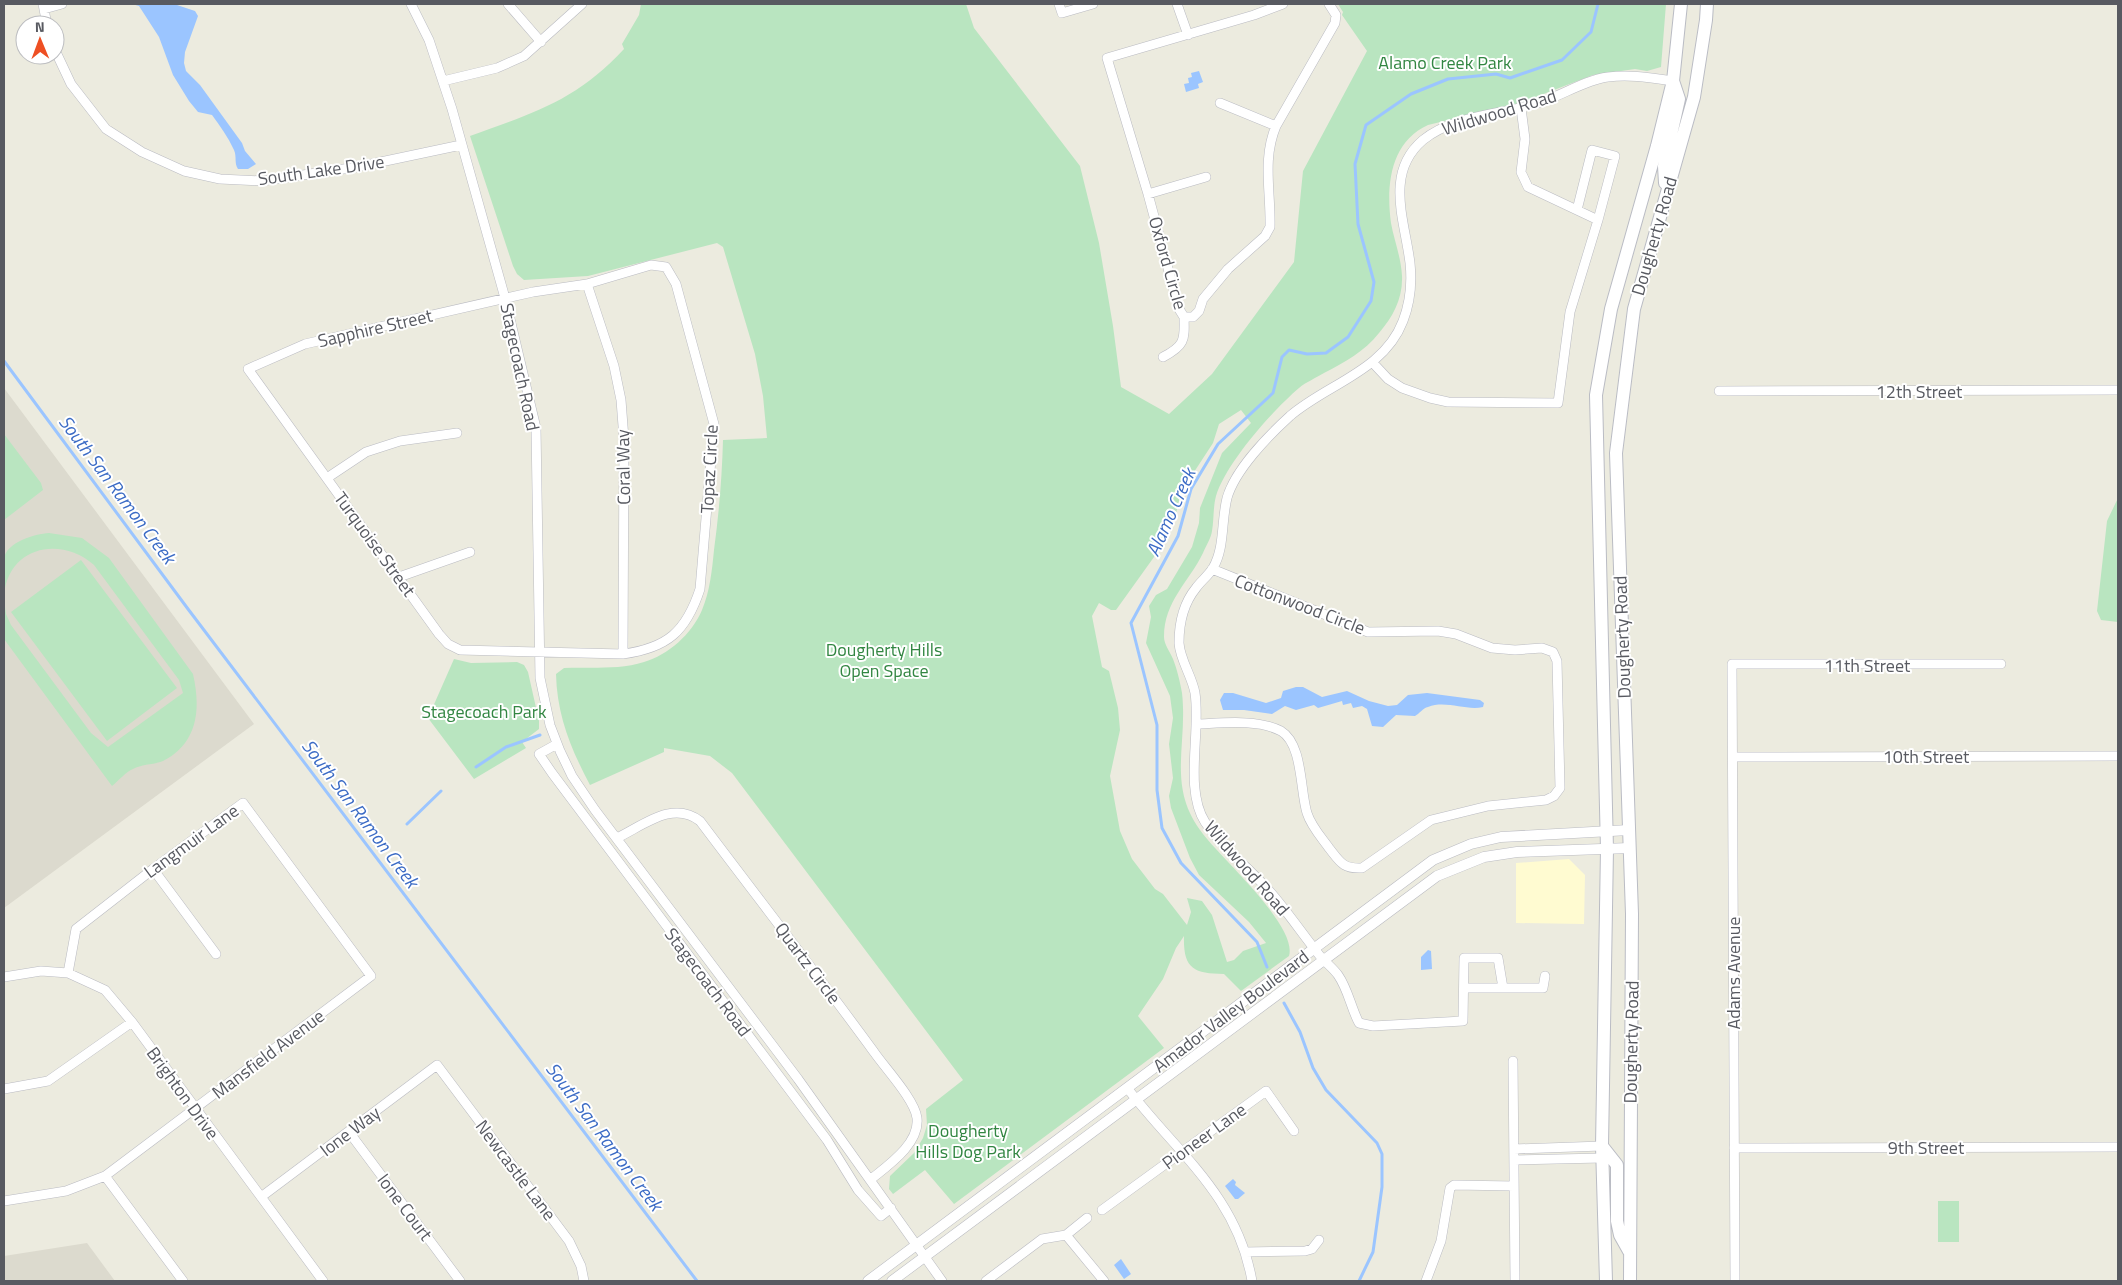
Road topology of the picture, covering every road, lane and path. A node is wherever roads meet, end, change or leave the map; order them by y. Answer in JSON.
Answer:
{"nodes":[{"id":1,"x":62,"y":4,"type":"edge"},
{"id":2,"x":411,"y":4,"type":"edge"},
{"id":3,"x":508,"y":4,"type":"edge"},
{"id":4,"x":582,"y":4,"type":"edge"},
{"id":5,"x":1058,"y":4,"type":"edge"},
{"id":6,"x":1093,"y":4,"type":"edge"},
{"id":7,"x":1177,"y":4,"type":"edge"},
{"id":8,"x":1283,"y":4,"type":"edge"},
{"id":9,"x":1329,"y":4,"type":"edge"},
{"id":10,"x":1681,"y":4,"type":"edge"},
{"id":11,"x":1707,"y":4,"type":"edge"},
{"id":12,"x":43,"y":6,"type":"edge"},
{"id":13,"x":1188,"y":34,"type":"junction"},
{"id":14,"x":541,"y":42,"type":"junction"},
{"id":15,"x":62,"y":65,"type":"edge"},
{"id":16,"x":444,"y":81,"type":"junction"},
{"id":17,"x":1673,"y":81,"type":"junction"},
{"id":18,"x":1220,"y":102,"type":"dead end"},
{"id":19,"x":1521,"y":108,"type":"junction"},
{"id":20,"x":1276,"y":126,"type":"junction"},
{"id":21,"x":462,"y":145,"type":"junction"},
{"id":22,"x":1206,"y":177,"type":"dead end"},
{"id":23,"x":1666,"y":193,"type":"junction"},
{"id":24,"x":1148,"y":194,"type":"junction"},
{"id":25,"x":1577,"y":210,"type":"junction"},
{"id":26,"x":1598,"y":220,"type":"junction"},
{"id":27,"x":587,"y":284,"type":"junction"},
{"id":28,"x":505,"y":298,"type":"junction"},
{"id":29,"x":1184,"y":317,"type":"junction"},
{"id":30,"x":1163,"y":357,"type":"dead end"},
{"id":31,"x":1373,"y":363,"type":"junction"},
{"id":32,"x":248,"y":369,"type":"joint"},
{"id":33,"x":2118,"y":390,"type":"edge"},
{"id":34,"x":1719,"y":391,"type":"dead end"},
{"id":35,"x":457,"y":433,"type":"dead end"},
{"id":36,"x":327,"y":478,"type":"junction"},
{"id":37,"x":470,"y":552,"type":"dead end"},
{"id":38,"x":1212,"y":569,"type":"junction"},
{"id":39,"x":400,"y":577,"type":"junction"},
{"id":40,"x":538,"y":654,"type":"junction"},
{"id":41,"x":623,"y":654,"type":"junction"},
{"id":42,"x":1732,"y":664,"type":"joint"},
{"id":43,"x":2001,"y":664,"type":"dead end"},
{"id":44,"x":1198,"y":724,"type":"junction"},
{"id":45,"x":557,"y":744,"type":"junction"},
{"id":46,"x":2118,"y":756,"type":"edge"},
{"id":47,"x":1733,"y":757,"type":"junction"},
{"id":48,"x":1629,"y":830,"type":"junction"},
{"id":49,"x":1606,"y":831,"type":"junction"},
{"id":50,"x":617,"y":838,"type":"junction"},
{"id":51,"x":1630,"y":848,"type":"junction"},
{"id":52,"x":1607,"y":849,"type":"junction"},
{"id":53,"x":637,"y":865,"type":"junction"},
{"id":54,"x":153,"y":869,"type":"junction"},
{"id":55,"x":628,"y":873,"type":"junction"},
{"id":56,"x":1314,"y":948,"type":"junction"},
{"id":57,"x":702,"y":952,"type":"junction"},
{"id":58,"x":216,"y":954,"type":"dead end"},
{"id":59,"x":692,"y":960,"type":"junction"},
{"id":60,"x":1324,"y":961,"type":"junction"},
{"id":61,"x":68,"y":973,"type":"junction"},
{"id":62,"x":371,"y":976,"type":"joint"},
{"id":63,"x":1545,"y":976,"type":"dead end"},
{"id":64,"x":4,"y":977,"type":"edge"},
{"id":65,"x":1465,"y":988,"type":"junction"},
{"id":66,"x":1503,"y":988,"type":"junction"},
{"id":67,"x":132,"y":1022,"type":"junction"},
{"id":68,"x":1513,"y":1061,"type":"dead end"},
{"id":69,"x":437,"y":1065,"type":"joint"},
{"id":70,"x":790,"y":1070,"type":"junction"},
{"id":71,"x":780,"y":1077,"type":"junction"},
{"id":72,"x":4,"y":1089,"type":"edge"},
{"id":73,"x":1128,"y":1089,"type":"junction"},
{"id":74,"x":1136,"y":1100,"type":"junction"},
{"id":75,"x":194,"y":1109,"type":"junction"},
{"id":76,"x":1294,"y":1131,"type":"dead end"},
{"id":77,"x":349,"y":1132,"type":"junction"},
{"id":78,"x":2118,"y":1147,"type":"edge"},
{"id":79,"x":1734,"y":1148,"type":"junction"},
{"id":80,"x":1514,"y":1149,"type":"junction"},
{"id":81,"x":1183,"y":1152,"type":"junction"},
{"id":82,"x":1602,"y":1152,"type":"junction"},
{"id":83,"x":1514,"y":1160,"type":"junction"},
{"id":84,"x":105,"y":1176,"type":"junction"},
{"id":85,"x":870,"y":1180,"type":"junction"},
{"id":86,"x":1514,"y":1186,"type":"junction"},
{"id":87,"x":261,"y":1197,"type":"junction"},
{"id":88,"x":4,"y":1201,"type":"edge"},
{"id":89,"x":891,"y":1208,"type":"junction"},
{"id":90,"x":1102,"y":1210,"type":"dead end"},
{"id":91,"x":1087,"y":1218,"type":"dead end"},
{"id":92,"x":1066,"y":1235,"type":"junction"},
{"id":93,"x":1319,"y":1240,"type":"dead end"},
{"id":94,"x":916,"y":1246,"type":"junction"},
{"id":95,"x":1246,"y":1252,"type":"junction"},
{"id":96,"x":1630,"y":1252,"type":"junction"},
{"id":97,"x":924,"y":1257,"type":"junction"},
{"id":98,"x":1252,"y":1280,"type":"edge"},
{"id":99,"x":183,"y":1281,"type":"edge"},
{"id":100,"x":323,"y":1281,"type":"edge"},
{"id":101,"x":460,"y":1281,"type":"edge"},
{"id":102,"x":584,"y":1281,"type":"edge"},
{"id":103,"x":869,"y":1281,"type":"edge"},
{"id":104,"x":892,"y":1281,"type":"edge"},
{"id":105,"x":942,"y":1281,"type":"edge"},
{"id":106,"x":986,"y":1281,"type":"edge"},
{"id":107,"x":1104,"y":1281,"type":"edge"},
{"id":108,"x":1426,"y":1281,"type":"edge"},
{"id":109,"x":1515,"y":1281,"type":"edge"},
{"id":110,"x":1606,"y":1281,"type":"edge"},
{"id":111,"x":1630,"y":1281,"type":"edge"},
{"id":112,"x":1735,"y":1281,"type":"edge"}],
"edges":[{"from":1,"to":12,"type":"street"},
{"from":2,"to":16,"type":"street","name":"Stagecoach Road"},
{"from":3,"to":14,"type":"street"},
{"from":4,"to":14,"type":"street"},
{"from":5,"to":6,"type":"street"},
{"from":7,"to":13,"type":"street"},
{"from":8,"to":13,"type":"street","name":"Oxford Circle"},
{"from":9,"to":20,"type":"street","name":"Oxford Circle"},
{"from":10,"to":17,"type":"main road","name":"Dougherty Road"},
{"from":11,"to":23,"type":"main road","name":"Dougherty Road"},
{"from":13,"to":24,"type":"street","name":"Oxford Circle"},
{"from":14,"to":16,"type":"street"},
{"from":15,"to":21,"type":"street","name":"South Lake Drive"},
{"from":16,"to":21,"type":"street","name":"Stagecoach Road"},
{"from":17,"to":19,"type":"street","name":"Wildwood Road"},
{"from":17,"to":23,"type":"main road"},
{"from":17,"to":49,"type":"main road","name":"Dougherty Road"},
{"from":18,"to":20,"type":"street"},
{"from":19,"to":25,"type":"street"},
{"from":19,"to":31,"type":"street","name":"Wildwood Road"},
{"from":20,"to":29,"type":"street","name":"Oxford Circle"},
{"from":21,"to":28,"type":"street","name":"Stagecoach Road"},
{"from":22,"to":24,"type":"street"},
{"from":23,"to":48,"type":"main road","name":"Dougherty Road"},
{"from":24,"to":29,"type":"street","name":"Oxford Circle"},
{"from":25,"to":26,"type":"street"},
{"from":25,"to":26,"type":"street"},
{"from":26,"to":31,"type":"street"},
{"from":27,"to":28,"type":"street","name":"Topaz Circle"},
{"from":27,"to":41,"type":"street","name":"Coral Way"},
{"from":27,"to":41,"type":"street","name":"Topaz Circle"},
{"from":28,"to":32,"type":"street","name":"Sapphire Street"},
{"from":28,"to":40,"type":"street","name":"Stagecoach Road"},
{"from":29,"to":30,"type":"street"},
{"from":31,"to":38,"type":"street","name":"Wildwood Road"},
{"from":32,"to":36,"type":"street","name":"Turquoise Street"},
{"from":33,"to":34,"type":"street","name":"12th Street"},
{"from":35,"to":36,"type":"street"},
{"from":36,"to":39,"type":"street","name":"Turquoise Street"},
{"from":37,"to":39,"type":"street"},
{"from":38,"to":44,"type":"street","name":"Wildwood Road"},
{"from":38,"to":44,"type":"street","name":"Cottonwood Circle"},
{"from":39,"to":40,"type":"street","name":"Turquoise Street"},
{"from":40,"to":41,"type":"street","name":"Topaz Circle"},
{"from":40,"to":45,"type":"street","name":"Stagecoach Road"},
{"from":42,"to":43,"type":"street","name":"11th Street"},
{"from":42,"to":47,"type":"street","name":"Adams Avenue"},
{"from":44,"to":56,"type":"street","name":"Wildwood Road"},
{"from":45,"to":50,"type":"street","name":"Stagecoach Road"},
{"from":45,"to":55,"type":"street","name":"Stagecoach Road"},
{"from":46,"to":47,"type":"street","name":"10th Street"},
{"from":47,"to":79,"type":"street","name":"Adams Avenue"},
{"from":48,"to":49,"type":"street","name":"Amador Valley Boulevard"},
{"from":48,"to":51,"type":"main road","name":"Dougherty Road"},
{"from":49,"to":52,"type":"main road","name":"Dougherty Road"},
{"from":49,"to":56,"type":"street","name":"Amador Valley Boulevard"},
{"from":50,"to":53,"type":"street","name":"Stagecoach Road"},
{"from":50,"to":85,"type":"street","name":"Quartz Circle"},
{"from":51,"to":52,"type":"street","name":"Amador Valley Boulevard"},
{"from":51,"to":96,"type":"main road","name":"Dougherty Road"},
{"from":52,"to":60,"type":"street","name":"Amador Valley Boulevard"},
{"from":52,"to":82,"type":"main road","name":"Dougherty Road"},
{"from":53,"to":55,"type":"street"},
{"from":53,"to":57,"type":"street","name":"Stagecoach Road"},
{"from":54,"to":58,"type":"street"},
{"from":54,"to":61,"type":"street","name":"Langmuir Lane"},
{"from":54,"to":62,"type":"street","name":"Langmuir Lane"},
{"from":55,"to":59,"type":"street","name":"Stagecoach Road"},
{"from":56,"to":60,"type":"street","name":"Wildwood Road"},
{"from":56,"to":73,"type":"street","name":"Amador Valley Boulevard"},
{"from":57,"to":59,"type":"street"},
{"from":57,"to":70,"type":"street","name":"Stagecoach Road"},
{"from":59,"to":71,"type":"street","name":"Stagecoach Road"},
{"from":60,"to":65,"type":"street","name":"Wildwood Road"},
{"from":60,"to":74,"type":"street","name":"Amador Valley Boulevard"},
{"from":61,"to":64,"type":"street","name":"Brighton Drive"},
{"from":61,"to":67,"type":"street","name":"Brighton Drive"},
{"from":62,"to":75,"type":"street","name":"Mansfield Avenue"},
{"from":63,"to":66,"type":"street"},
{"from":65,"to":66,"type":"street"},
{"from":65,"to":66,"type":"street"},
{"from":67,"to":72,"type":"street"},
{"from":67,"to":75,"type":"street","name":"Brighton Drive"},
{"from":68,"to":80,"type":"street"},
{"from":69,"to":77,"type":"street","name":"Ione Way"},
{"from":69,"to":102,"type":"street","name":"Newcastle Lane"},
{"from":70,"to":71,"type":"street"},
{"from":70,"to":85,"type":"street","name":"Stagecoach Road"},
{"from":71,"to":89,"type":"street","name":"Stagecoach Road"},
{"from":73,"to":74,"type":"street"},
{"from":73,"to":94,"type":"street","name":"Amador Valley Boulevard"},
{"from":74,"to":81,"type":"street"},
{"from":74,"to":97,"type":"street","name":"Amador Valley Boulevard"},
{"from":75,"to":84,"type":"street","name":"Mansfield Avenue"},
{"from":75,"to":87,"type":"street","name":"Brighton Drive"},
{"from":76,"to":81,"type":"street","name":"Pioneer Lane"},
{"from":77,"to":87,"type":"street","name":"Ione Way"},
{"from":77,"to":101,"type":"street","name":"Ione Court"},
{"from":78,"to":79,"type":"street","name":"9th Street"},
{"from":79,"to":112,"type":"street","name":"Adams Avenue"},
{"from":80,"to":82,"type":"street"},
{"from":80,"to":83,"type":"street"},
{"from":81,"to":90,"type":"street","name":"Pioneer Lane"},
{"from":81,"to":95,"type":"street"},
{"from":82,"to":83,"type":"street"},
{"from":82,"to":96,"type":"main road"},
{"from":82,"to":110,"type":"main road","name":"Dougherty Road"},
{"from":83,"to":86,"type":"street"},
{"from":84,"to":88,"type":"street","name":"Mansfield Avenue"},
{"from":84,"to":99,"type":"street"},
{"from":85,"to":89,"type":"street","name":"Stagecoach Road"},
{"from":86,"to":108,"type":"street"},
{"from":86,"to":109,"type":"street"},
{"from":87,"to":100,"type":"street","name":"Brighton Drive"},
{"from":89,"to":94,"type":"street","name":"Stagecoach Road"},
{"from":91,"to":92,"type":"street"},
{"from":92,"to":106,"type":"street"},
{"from":92,"to":107,"type":"street"},
{"from":93,"to":95,"type":"street"},
{"from":94,"to":97,"type":"street","name":"Stagecoach Road"},
{"from":94,"to":103,"type":"street","name":"Amador Valley Boulevard"},
{"from":95,"to":98,"type":"street"},
{"from":96,"to":111,"type":"main road","name":"Dougherty Road"},
{"from":97,"to":104,"type":"street","name":"Amador Valley Boulevard"},
{"from":97,"to":105,"type":"street","name":"Stagecoach Road"}]}
